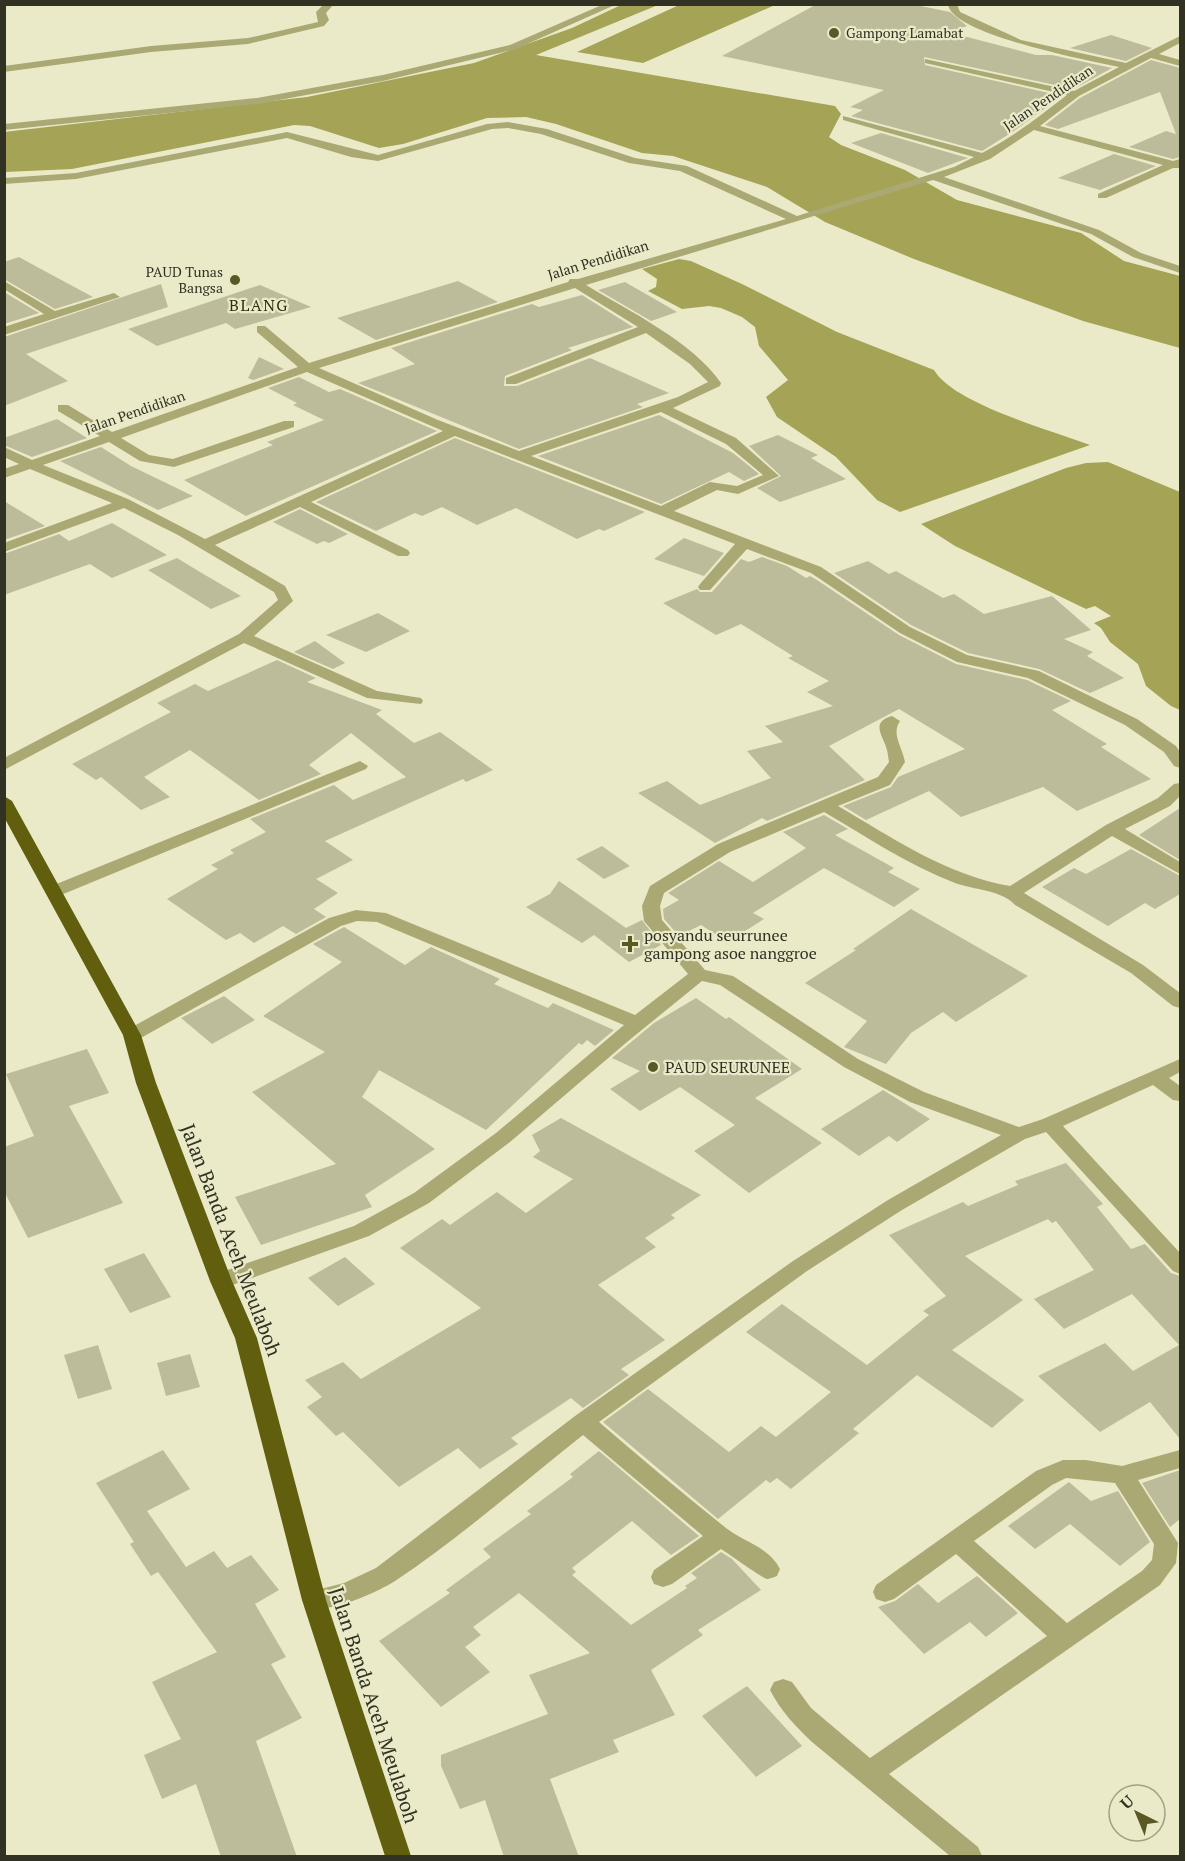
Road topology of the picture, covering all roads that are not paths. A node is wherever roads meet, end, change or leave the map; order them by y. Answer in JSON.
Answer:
{"nodes":[{"id":1,"x":330,"y":4,"type":"edge"},
{"id":2,"x":613,"y":4,"type":"edge"},
{"id":3,"x":953,"y":4,"type":"edge"},
{"id":4,"x":1180,"y":39,"type":"edge"},
{"id":5,"x":1148,"y":54,"type":"junction"},
{"id":6,"x":928,"y":61,"type":"dead end"},
{"id":7,"x":1180,"y":63,"type":"edge"},
{"id":8,"x":1126,"y":66,"type":"junction"},
{"id":9,"x":4,"y":69,"type":"edge"},
{"id":10,"x":1076,"y":94,"type":"junction"},
{"id":11,"x":847,"y":118,"type":"dead end"},
{"id":12,"x":1029,"y":126,"type":"junction"},
{"id":13,"x":4,"y":128,"type":"edge"},
{"id":14,"x":986,"y":157,"type":"junction"},
{"id":15,"x":1178,"y":164,"type":"edge"},
{"id":16,"x":933,"y":178,"type":"junction"},
{"id":17,"x":4,"y":181,"type":"edge"},
{"id":18,"x":1102,"y":196,"type":"dead end"},
{"id":19,"x":801,"y":218,"type":"junction"},
{"id":20,"x":1177,"y":266,"type":"edge"},
{"id":21,"x":574,"y":282,"type":"junction"},
{"id":22,"x":4,"y":284,"type":"edge"},
{"id":23,"x":114,"y":297,"type":"dead end"},
{"id":24,"x":54,"y":315,"type":"junction"},
{"id":25,"x":261,"y":329,"type":"dead end"},
{"id":26,"x":645,"y":329,"type":"junction"},
{"id":27,"x":4,"y":331,"type":"edge"},
{"id":28,"x":307,"y":368,"type":"junction"},
{"id":29,"x":511,"y":381,"type":"dead end"},
{"id":30,"x":661,"y":407,"type":"junction"},
{"id":31,"x":63,"y":408,"type":"dead end"},
{"id":32,"x":289,"y":424,"type":"dead end"},
{"id":33,"x":454,"y":431,"type":"junction"},
{"id":34,"x":110,"y":437,"type":"junction"},
{"id":35,"x":4,"y":451,"type":"edge"},
{"id":36,"x":518,"y":456,"type":"junction"},
{"id":37,"x":30,"y":466,"type":"junction"},
{"id":38,"x":4,"y":474,"type":"edge"},
{"id":39,"x":300,"y":502,"type":"junction"},
{"id":40,"x":124,"y":503,"type":"junction"},
{"id":41,"x":657,"y":511,"type":"junction"},
{"id":42,"x":745,"y":542,"type":"junction"},
{"id":43,"x":205,"y":544,"type":"junction"},
{"id":44,"x":4,"y":548,"type":"edge"},
{"id":45,"x":403,"y":553,"type":"dead end"},
{"id":46,"x":705,"y":587,"type":"dead end"},
{"id":47,"x":244,"y":637,"type":"junction"},
{"id":48,"x":415,"y":701,"type":"dead end"},
{"id":49,"x":892,"y":721,"type":"dead end"},
{"id":50,"x":1180,"y":762,"type":"edge"},
{"id":51,"x":4,"y":765,"type":"edge"},
{"id":52,"x":360,"y":766,"type":"dead end"},
{"id":53,"x":1180,"y":788,"type":"edge"},
{"id":54,"x":4,"y":801,"type":"edge"},
{"id":55,"x":825,"y":806,"type":"junction"},
{"id":56,"x":1112,"y":829,"type":"junction"},
{"id":57,"x":1180,"y":869,"type":"edge"},
{"id":58,"x":55,"y":891,"type":"junction"},
{"id":59,"x":1013,"y":892,"type":"junction"},
{"id":60,"x":699,"y":975,"type":"junction"},
{"id":61,"x":1180,"y":1002,"type":"edge"},
{"id":62,"x":637,"y":1023,"type":"junction"},
{"id":63,"x":132,"y":1035,"type":"junction"},
{"id":64,"x":1180,"y":1065,"type":"edge"},
{"id":65,"x":1154,"y":1076,"type":"junction"},
{"id":66,"x":1180,"y":1095,"type":"edge"},
{"id":67,"x":1050,"y":1124,"type":"junction"},
{"id":68,"x":1018,"y":1134,"type":"junction"},
{"id":69,"x":1180,"y":1266,"type":"edge"},
{"id":70,"x":221,"y":1281,"type":"junction"},
{"id":71,"x":583,"y":1422,"type":"junction"},
{"id":72,"x":1180,"y":1459,"type":"edge"},
{"id":73,"x":1122,"y":1475,"type":"junction"},
{"id":74,"x":720,"y":1537,"type":"junction"},
{"id":75,"x":958,"y":1541,"type":"junction"},
{"id":76,"x":1173,"y":1544,"type":"edge"},
{"id":77,"x":768,"y":1569,"type":"dead end"},
{"id":78,"x":663,"y":1577,"type":"dead end"},
{"id":79,"x":885,"y":1592,"type":"dead end"},
{"id":80,"x":314,"y":1600,"type":"junction"},
{"id":81,"x":1064,"y":1636,"type":"junction"},
{"id":82,"x":783,"y":1690,"type":"dead end"},
{"id":83,"x":868,"y":1774,"type":"junction"},
{"id":84,"x":398,"y":1857,"type":"edge"},
{"id":85,"x":969,"y":1857,"type":"edge"}],
"edges":[{"from":1,"to":9,"type":"street"},
{"from":2,"to":13,"type":"street"},
{"from":3,"to":8,"type":"street"},
{"from":4,"to":5,"type":"street","name":"Jalan Pendidikan"},
{"from":5,"to":7,"type":"street"},
{"from":5,"to":8,"type":"street","name":"Jalan Pendidikan"},
{"from":6,"to":10,"type":"street"},
{"from":8,"to":10,"type":"street","name":"Jalan Pendidikan"},
{"from":10,"to":12,"type":"street","name":"Jalan Pendidikan"},
{"from":11,"to":14,"type":"street"},
{"from":12,"to":14,"type":"street","name":"Jalan Pendidikan"},
{"from":12,"to":15,"type":"street"},
{"from":14,"to":16,"type":"street","name":"Jalan Pendidikan"},
{"from":15,"to":18,"type":"street"},
{"from":16,"to":19,"type":"street","name":"Jalan Pendidikan"},
{"from":16,"to":20,"type":"street"},
{"from":17,"to":19,"type":"street"},
{"from":19,"to":21,"type":"street","name":"Jalan Pendidikan"},
{"from":21,"to":26,"type":"street"},
{"from":21,"to":28,"type":"street","name":"Jalan Pendidikan"},
{"from":22,"to":24,"type":"street"},
{"from":23,"to":24,"type":"street"},
{"from":24,"to":27,"type":"street"},
{"from":25,"to":28,"type":"street"},
{"from":26,"to":29,"type":"street"},
{"from":26,"to":30,"type":"street"},
{"from":28,"to":33,"type":"street"},
{"from":28,"to":34,"type":"street","name":"Jalan Pendidikan"},
{"from":30,"to":36,"type":"street"},
{"from":30,"to":41,"type":"street"},
{"from":31,"to":34,"type":"street"},
{"from":32,"to":34,"type":"street"},
{"from":33,"to":36,"type":"street"},
{"from":33,"to":39,"type":"street"},
{"from":34,"to":37,"type":"street","name":"Jalan Pendidikan"},
{"from":35,"to":37,"type":"street"},
{"from":36,"to":41,"type":"street"},
{"from":37,"to":38,"type":"street","name":"Jalan Pendidikan"},
{"from":37,"to":40,"type":"street"},
{"from":39,"to":43,"type":"street"},
{"from":39,"to":45,"type":"street"},
{"from":40,"to":43,"type":"street"},
{"from":40,"to":44,"type":"street"},
{"from":41,"to":42,"type":"street"},
{"from":42,"to":46,"type":"street"},
{"from":42,"to":50,"type":"street"},
{"from":43,"to":47,"type":"street"},
{"from":47,"to":48,"type":"street"},
{"from":47,"to":51,"type":"street"},
{"from":49,"to":55,"type":"street"},
{"from":52,"to":58,"type":"street"},
{"from":53,"to":56,"type":"street"},
{"from":54,"to":58,"type":"highway","name":"Jalan Banda Aceh Meulaboh"},
{"from":55,"to":59,"type":"street"},
{"from":55,"to":60,"type":"street"},
{"from":56,"to":57,"type":"street"},
{"from":56,"to":59,"type":"street"},
{"from":58,"to":63,"type":"highway","name":"Jalan Banda Aceh Meulaboh"},
{"from":59,"to":61,"type":"street"},
{"from":60,"to":62,"type":"street"},
{"from":60,"to":68,"type":"street"},
{"from":62,"to":63,"type":"street"},
{"from":62,"to":70,"type":"street"},
{"from":63,"to":70,"type":"highway","name":"Jalan Banda Aceh Meulaboh"},
{"from":64,"to":65,"type":"street"},
{"from":65,"to":66,"type":"street"},
{"from":65,"to":67,"type":"street"},
{"from":67,"to":68,"type":"street"},
{"from":67,"to":69,"type":"street"},
{"from":68,"to":71,"type":"street"},
{"from":70,"to":80,"type":"highway","name":"Jalan Banda Aceh Meulaboh"},
{"from":71,"to":74,"type":"street"},
{"from":71,"to":80,"type":"street"},
{"from":72,"to":73,"type":"street"},
{"from":73,"to":75,"type":"street"},
{"from":73,"to":76,"type":"street"},
{"from":74,"to":77,"type":"street"},
{"from":74,"to":78,"type":"street"},
{"from":75,"to":79,"type":"street"},
{"from":75,"to":81,"type":"street"},
{"from":76,"to":81,"type":"street"},
{"from":80,"to":84,"type":"highway","name":"Jalan Banda Aceh Meulaboh"},
{"from":81,"to":83,"type":"street"},
{"from":82,"to":83,"type":"street"},
{"from":83,"to":85,"type":"street"}]}
